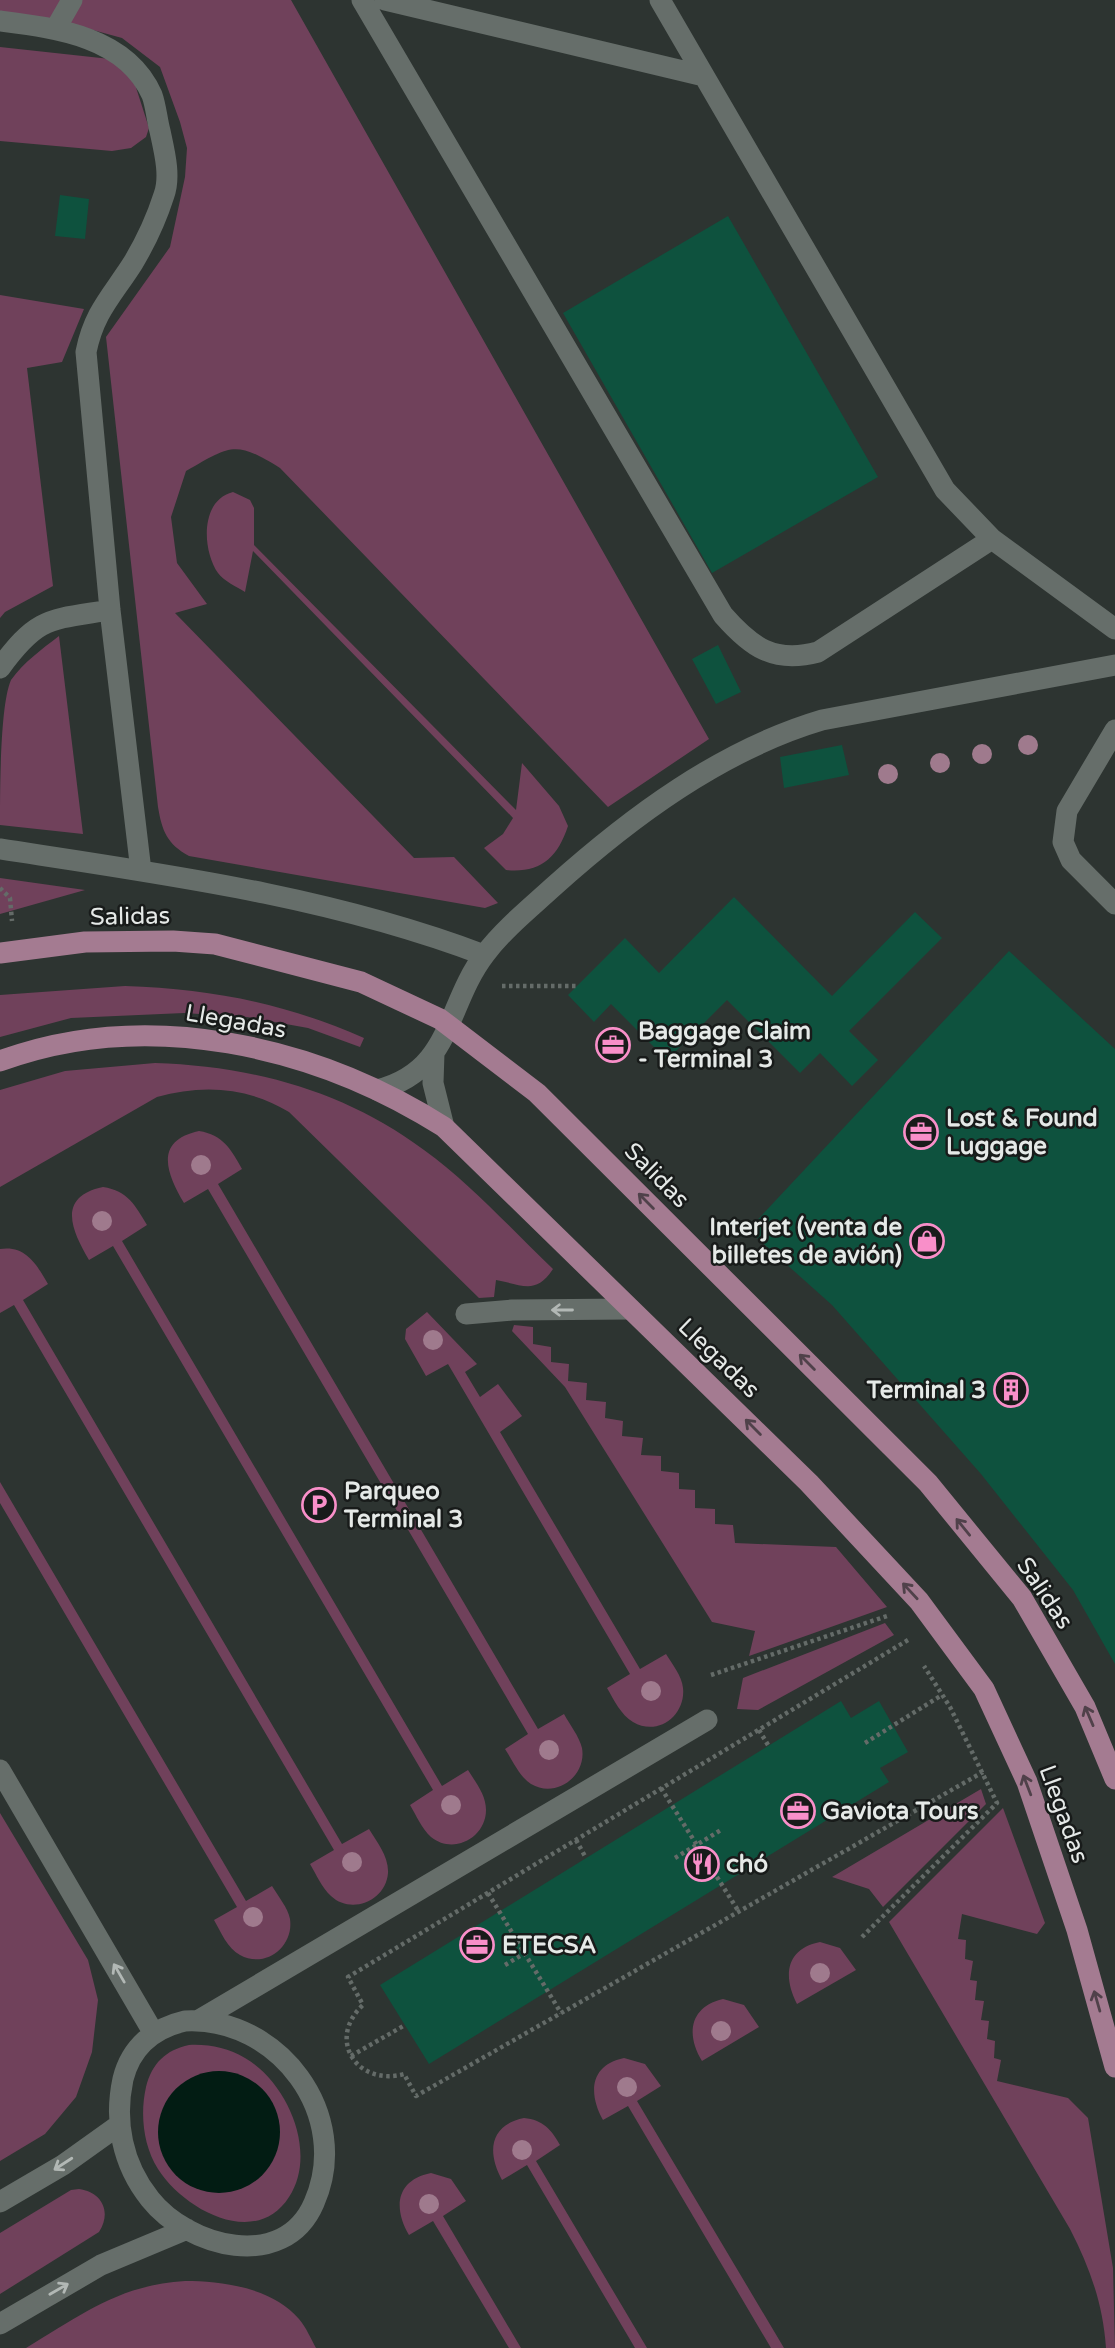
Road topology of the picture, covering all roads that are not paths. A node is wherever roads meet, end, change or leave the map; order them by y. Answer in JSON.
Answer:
{"nodes":[{"id":1,"x":72,"y":0,"type":"edge"},
{"id":2,"x":362,"y":0,"type":"edge"},
{"id":3,"x":385,"y":0,"type":"edge"},
{"id":4,"x":660,"y":0,"type":"edge"},
{"id":5,"x":0,"y":21,"type":"edge"},
{"id":6,"x":56,"y":28,"type":"junction"},
{"id":7,"x":704,"y":76,"type":"junction"},
{"id":8,"x":992,"y":539,"type":"junction"},
{"id":9,"x":110,"y":610,"type":"junction"},
{"id":10,"x":1115,"y":629,"type":"edge"},
{"id":11,"x":1115,"y":666,"type":"edge"},
{"id":12,"x":0,"y":668,"type":"edge"},
{"id":13,"x":1115,"y":730,"type":"edge"},
{"id":14,"x":0,"y":849,"type":"edge"},
{"id":15,"x":141,"y":871,"type":"junction"},
{"id":16,"x":1115,"y":904,"type":"edge"},
{"id":17,"x":0,"y":953,"type":"edge"},
{"id":18,"x":484,"y":955,"type":"junction"},
{"id":19,"x":434,"y":1053,"type":"junction"},
{"id":20,"x":0,"y":1061,"type":"edge"},
{"id":21,"x":377,"y":1090,"type":"junction"},
{"id":22,"x":444,"y":1127,"type":"junction"},
{"id":23,"x":631,"y":1309,"type":"junction"},
{"id":24,"x":466,"y":1314,"type":"dead end"},
{"id":25,"x":707,"y":1720,"type":"dead end"},
{"id":26,"x":0,"y":1770,"type":"edge"},
{"id":27,"x":1115,"y":1779,"type":"edge"},
{"id":28,"x":199,"y":2021,"type":"junction"},
{"id":29,"x":153,"y":2032,"type":"junction"},
{"id":30,"x":1115,"y":2067,"type":"edge"},
{"id":31,"x":119,"y":2125,"type":"junction"},
{"id":32,"x":0,"y":2202,"type":"edge"},
{"id":33,"x":187,"y":2229,"type":"junction"},
{"id":34,"x":0,"y":2324,"type":"edge"}],
"edges":[{"from":1,"to":6,"type":"lane"},
{"from":2,"to":8,"type":"lane"},
{"from":3,"to":7,"type":"lane"},
{"from":4,"to":7,"type":"lane"},
{"from":5,"to":6,"type":"lane"},
{"from":6,"to":9,"type":"lane"},
{"from":7,"to":8,"type":"lane"},
{"from":8,"to":10,"type":"lane"},
{"from":9,"to":12,"type":"lane"},
{"from":9,"to":15,"type":"lane"},
{"from":11,"to":18,"type":"lane"},
{"from":13,"to":16,"type":"lane"},
{"from":14,"to":15,"type":"lane"},
{"from":15,"to":18,"type":"lane"},
{"from":27,"to":17,"type":"main road","name":"Salidas","one_way":true},
{"from":18,"to":19,"type":"lane"},
{"from":19,"to":21,"type":"lane"},
{"from":19,"to":22,"type":"lane"},
{"from":20,"to":21,"type":"main road","name":"Llegadas"},
{"from":21,"to":22,"type":"main road","name":"Llegadas"},
{"from":22,"to":23,"type":"main road","name":"Llegadas"},
{"from":23,"to":24,"type":"lane","one_way":true},
{"from":30,"to":23,"type":"main road","name":"Llegadas","one_way":true},
{"from":25,"to":28,"type":"lane"},
{"from":29,"to":26,"type":"lane","one_way":true},
{"from":28,"to":29,"type":"lane"},
{"from":28,"to":33,"type":"lane"},
{"from":29,"to":31,"type":"lane"},
{"from":31,"to":32,"type":"lane","one_way":true},
{"from":31,"to":33,"type":"lane"},
{"from":34,"to":33,"type":"lane","one_way":true}]}
